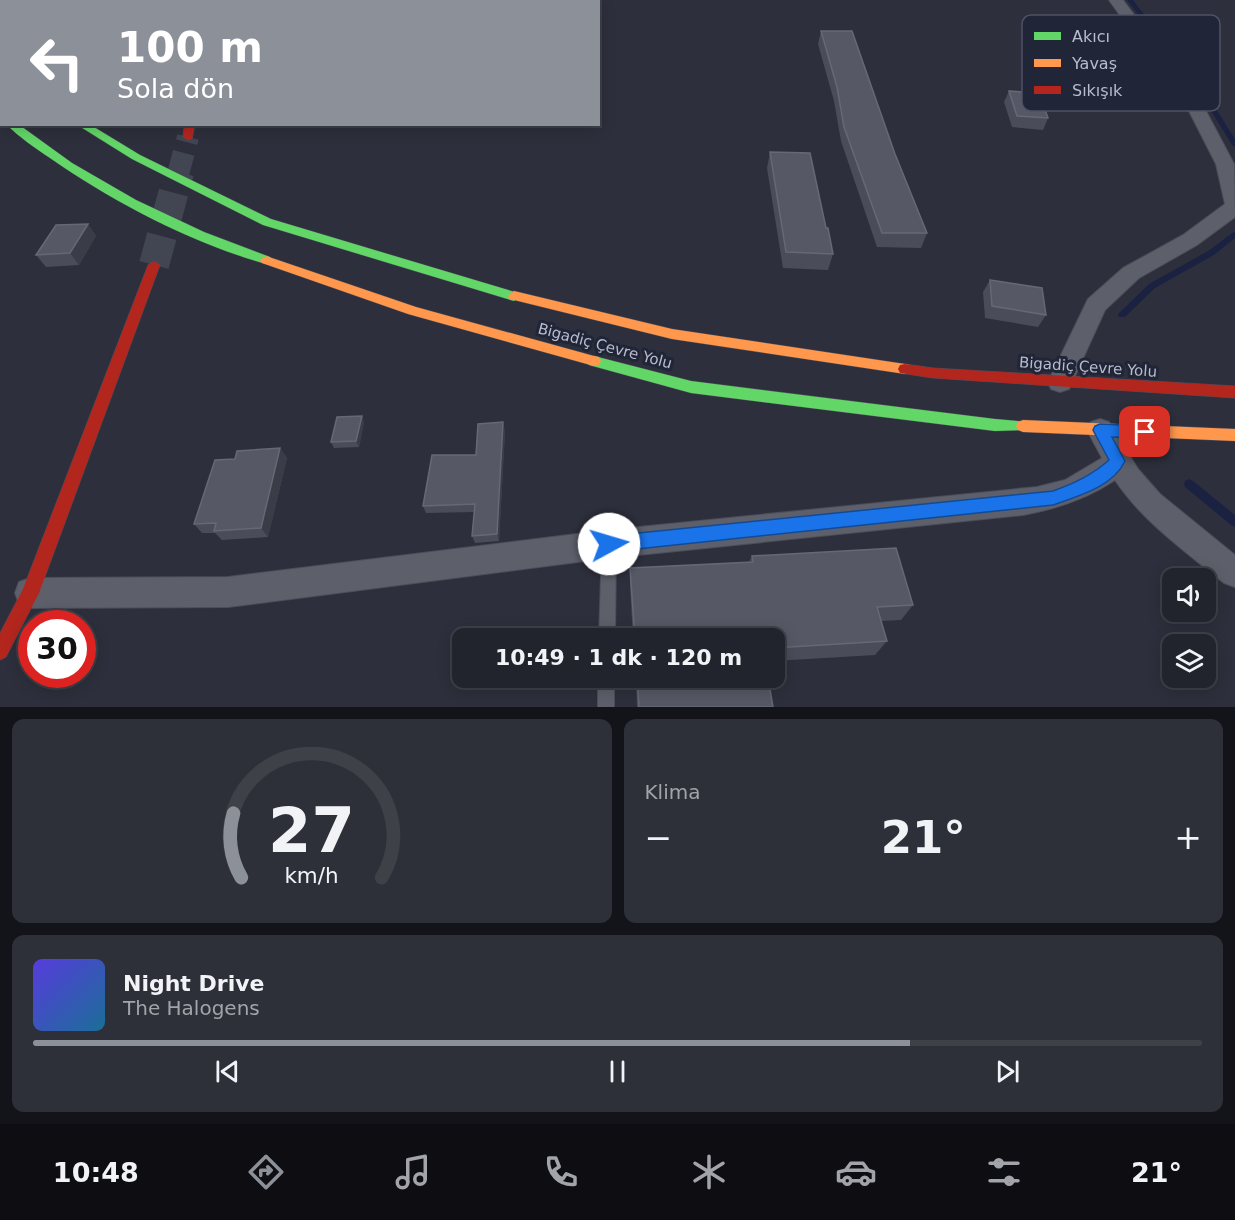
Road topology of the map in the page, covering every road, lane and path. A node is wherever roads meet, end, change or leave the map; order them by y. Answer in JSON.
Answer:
{"nodes":[{"id":1,"x":1116,"y":0,"type":"edge"},
{"id":2,"x":1127,"y":15,"type":"edge"},
{"id":3,"x":1197,"y":111,"type":"edge"},
{"id":4,"x":13,"y":126,"type":"edge"},
{"id":5,"x":84,"y":126,"type":"edge"},
{"id":6,"x":1235,"y":205,"type":"edge"},
{"id":7,"x":154,"y":265,"type":"tunnel mouth"},
{"id":8,"x":1060,"y":382,"type":"junction"},
{"id":9,"x":1235,"y":392,"type":"edge"},
{"id":10,"x":1100,"y":430,"type":"junction"},
{"id":11,"x":1235,"y":435,"type":"edge"},
{"id":12,"x":1118,"y":461,"type":"junction"},
{"id":13,"x":609,"y":544,"type":"junction"},
{"id":14,"x":1235,"y":573,"type":"edge"},
{"id":15,"x":30,"y":593,"type":"junction"},
{"id":16,"x":607,"y":628,"type":"edge"},
{"id":17,"x":0,"y":651,"type":"edge"},
{"id":18,"x":606,"y":688,"type":"edge"},
{"id":19,"x":606,"y":707,"type":"edge"}],
"edges":[{"from":1,"to":2,"type":"street"},
{"from":3,"to":6,"type":"street"},
{"from":4,"to":10,"type":"main road","name":"Bigadiç Çevre Yolu"},
{"from":5,"to":8,"type":"main road","name":"Bigadiç Çevre Yolu"},
{"from":6,"to":8,"type":"street"},
{"from":7,"to":15,"type":"main road"},
{"from":8,"to":9,"type":"main road","name":"Bigadiç Çevre Yolu"},
{"from":10,"to":11,"type":"main road","name":"Bigadiç Çevre Yolu"},
{"from":10,"to":12,"type":"street"},
{"from":12,"to":13,"type":"street"},
{"from":12,"to":14,"type":"street"},
{"from":13,"to":15,"type":"street"},
{"from":13,"to":16,"type":"lane"},
{"from":15,"to":17,"type":"main road"},
{"from":18,"to":19,"type":"lane"}]}
